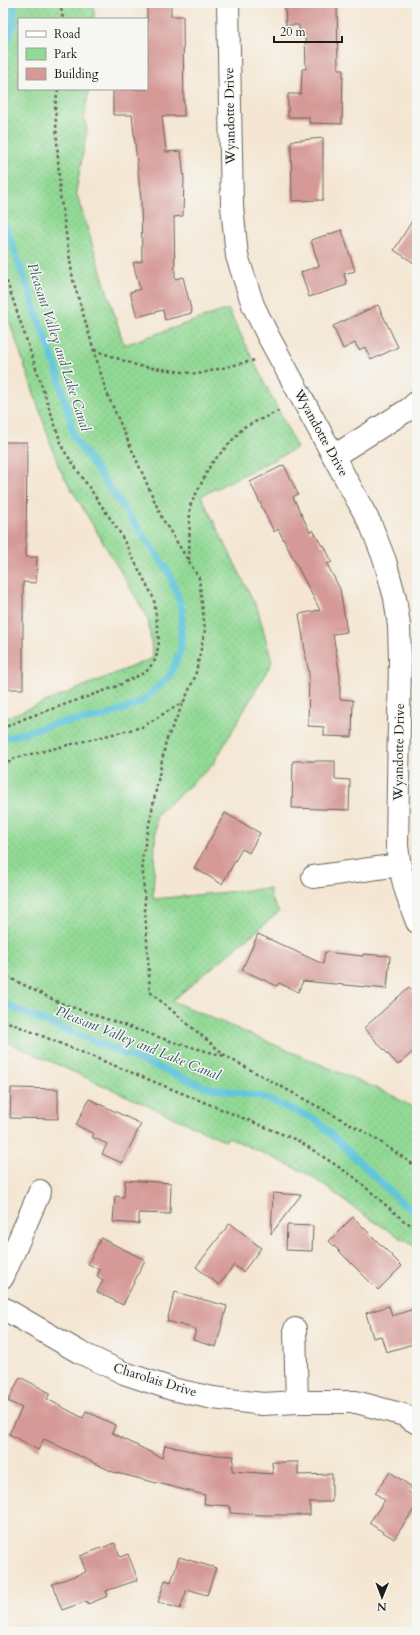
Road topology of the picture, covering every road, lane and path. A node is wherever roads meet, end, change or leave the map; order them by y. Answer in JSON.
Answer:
{"nodes":[{"id":1,"x":60,"y":3,"type":"edge"},
{"id":2,"x":228,"y":3,"type":"edge"},
{"id":3,"x":63,"y":18,"type":"edge"},
{"id":4,"x":58,"y":90,"type":"edge"},
{"id":5,"x":3,"y":270,"type":"edge"},
{"id":6,"x":94,"y":350,"type":"junction"},
{"id":7,"x":256,"y":359,"type":"dead end"},
{"id":8,"x":417,"y":402,"type":"edge"},
{"id":9,"x":281,"y":410,"type":"dead end"},
{"id":10,"x":334,"y":456,"type":"junction"},
{"id":11,"x":189,"y":561,"type":"junction"},
{"id":12,"x":183,"y":702,"type":"junction"},
{"id":13,"x":3,"y":728,"type":"edge"},
{"id":14,"x":3,"y":766,"type":"edge"},
{"id":15,"x":399,"y":865,"type":"junction"},
{"id":16,"x":313,"y":877,"type":"dead end"},
{"id":17,"x":417,"y":922,"type":"edge"},
{"id":18,"x":3,"y":972,"type":"edge"},
{"id":19,"x":3,"y":1020,"type":"edge"},
{"id":20,"x":227,"y":1057,"type":"junction"},
{"id":21,"x":417,"y":1167,"type":"edge"},
{"id":22,"x":40,"y":1191,"type":"dead end"},
{"id":23,"x":417,"y":1228,"type":"edge"},
{"id":24,"x":3,"y":1277,"type":"edge"},
{"id":25,"x":3,"y":1308,"type":"edge"},
{"id":26,"x":295,"y":1329,"type":"dead end"},
{"id":27,"x":297,"y":1402,"type":"junction"},
{"id":28,"x":417,"y":1423,"type":"edge"}],
"edges":[{"from":1,"to":3,"type":"path"},
{"from":2,"to":10,"type":"street","name":"Wyandotte Drive"},
{"from":4,"to":6,"type":"path"},
{"from":5,"to":13,"type":"path"},
{"from":6,"to":7,"type":"path"},
{"from":6,"to":11,"type":"path"},
{"from":8,"to":10,"type":"street"},
{"from":9,"to":11,"type":"path"},
{"from":10,"to":15,"type":"street","name":"Wyandotte Drive"},
{"from":11,"to":12,"type":"path"},
{"from":12,"to":14,"type":"path"},
{"from":12,"to":20,"type":"path"},
{"from":15,"to":16,"type":"street"},
{"from":15,"to":17,"type":"street","name":"Wyandotte Drive"},
{"from":18,"to":20,"type":"path"},
{"from":19,"to":23,"type":"path"},
{"from":20,"to":21,"type":"path"},
{"from":22,"to":24,"type":"street"},
{"from":25,"to":27,"type":"street","name":"Charolais Drive"},
{"from":26,"to":27,"type":"street"},
{"from":27,"to":28,"type":"street","name":"Charolais Drive"}]}
